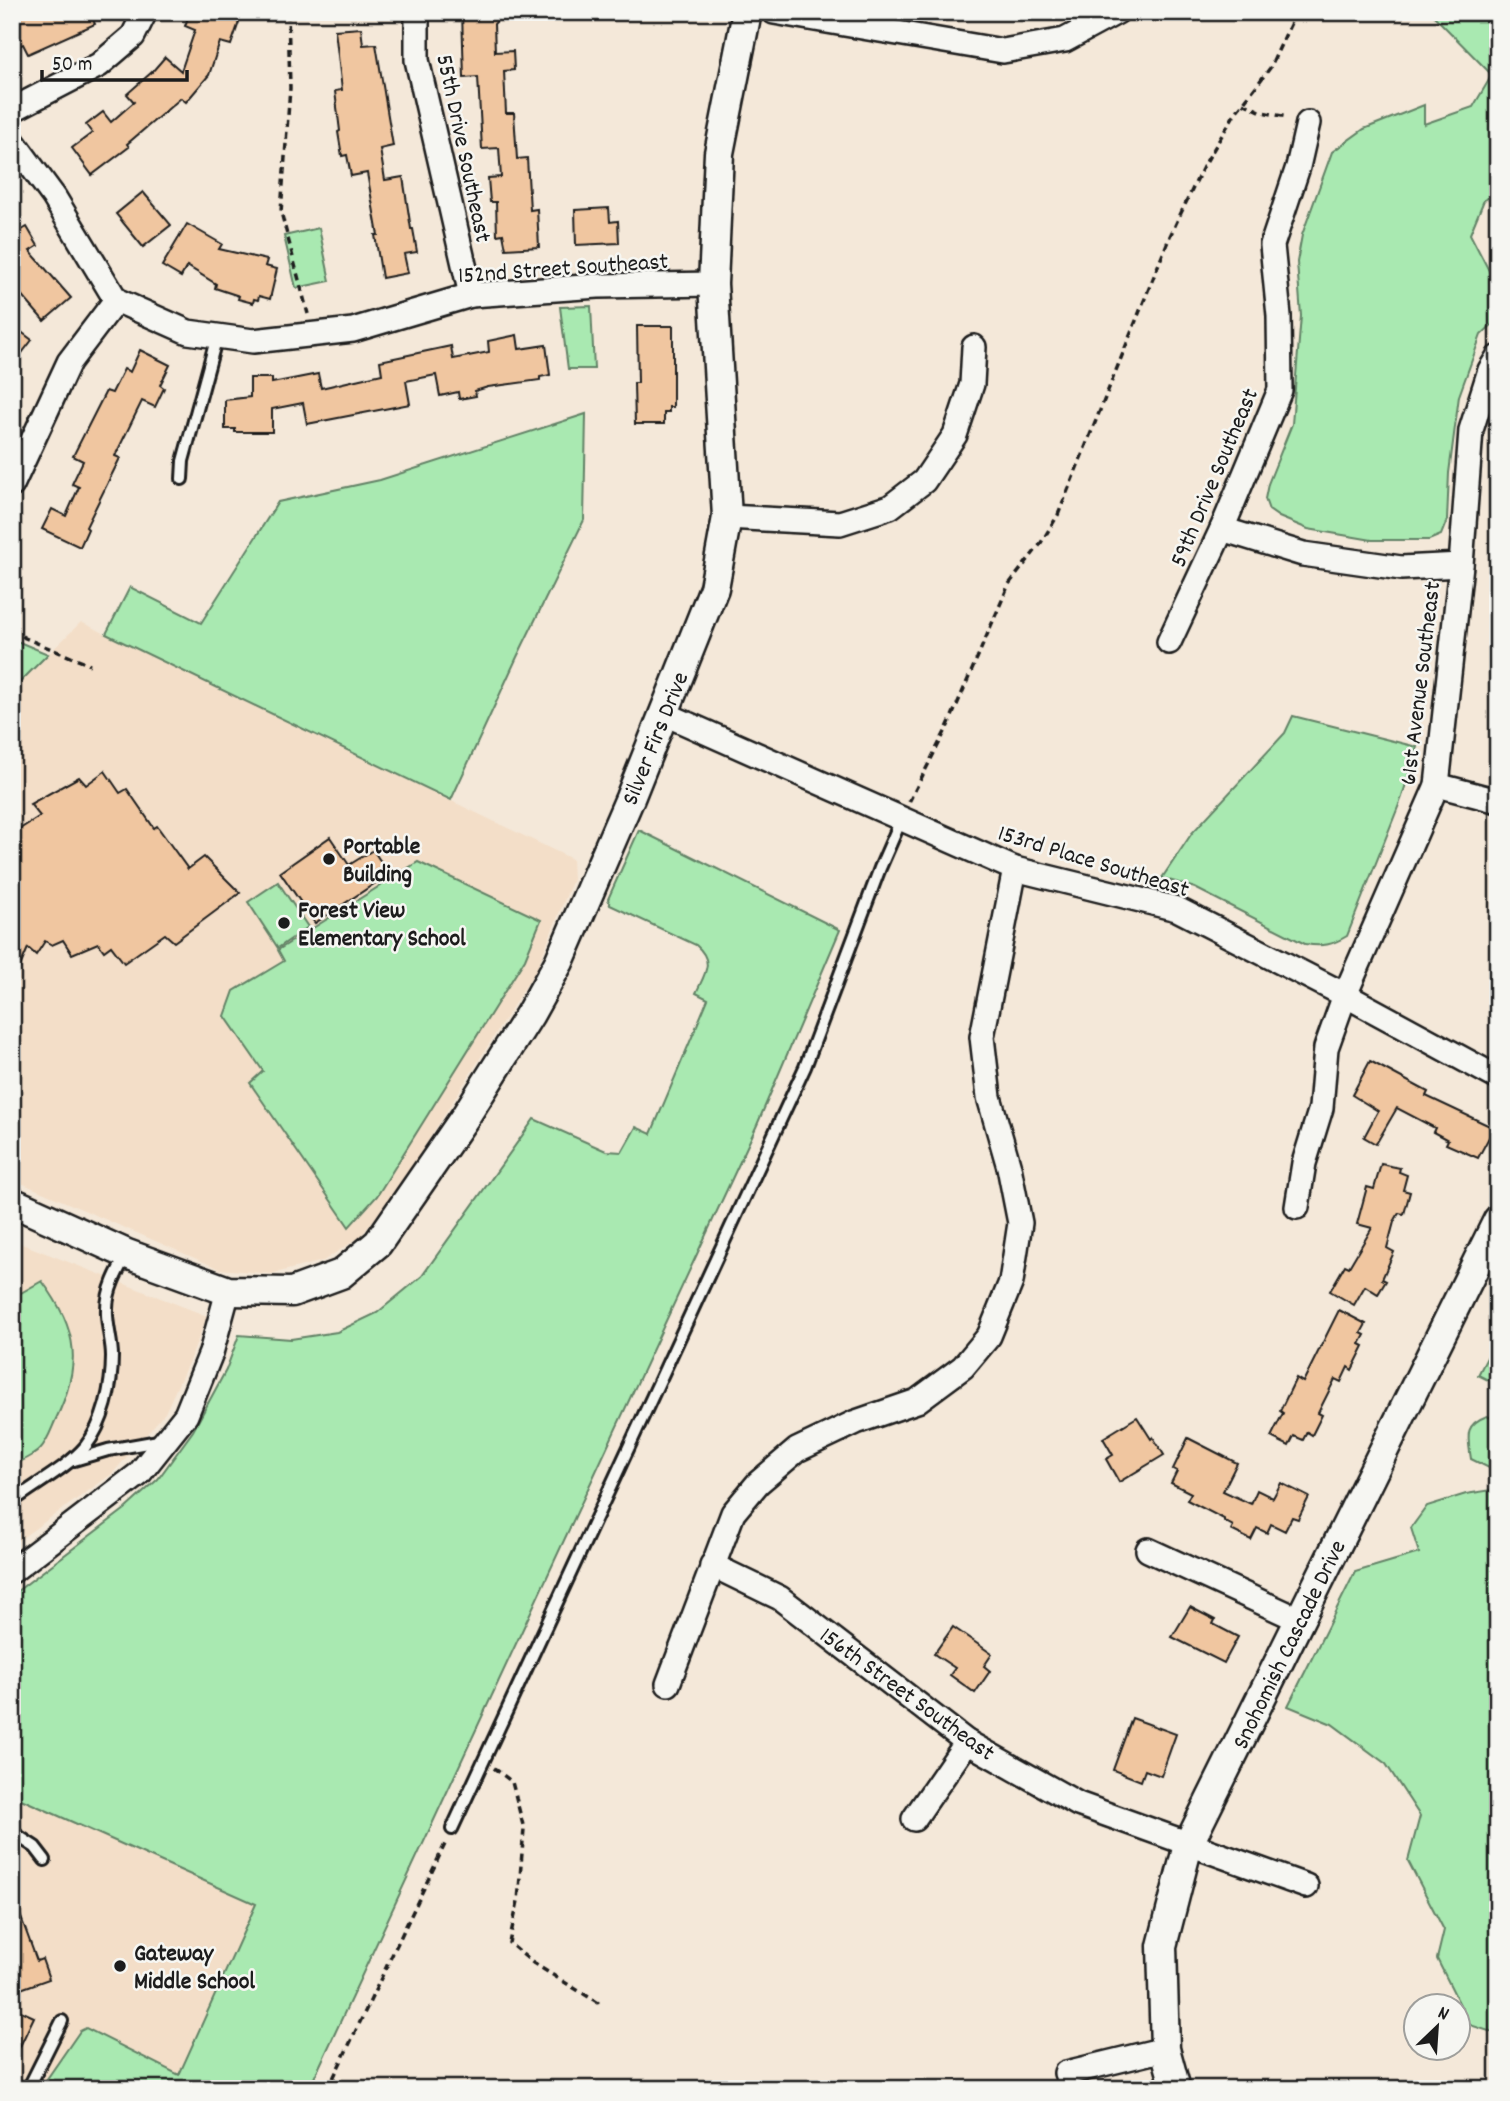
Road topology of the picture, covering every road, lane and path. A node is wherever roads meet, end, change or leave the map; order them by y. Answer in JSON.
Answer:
{"nodes":[{"id":1,"x":145,"y":12,"type":"edge"},
{"id":2,"x":288,"y":12,"type":"edge"},
{"id":3,"x":417,"y":12,"type":"edge"},
{"id":4,"x":747,"y":12,"type":"edge"},
{"id":5,"x":774,"y":12,"type":"edge"},
{"id":6,"x":1296,"y":12,"type":"edge"},
{"id":7,"x":1116,"y":14,"type":"edge"},
{"id":8,"x":1244,"y":103,"type":"junction"},
{"id":9,"x":12,"y":110,"type":"edge"},
{"id":10,"x":1308,"y":123,"type":"joint"},
{"id":11,"x":12,"y":140,"type":"edge"},
{"id":12,"x":713,"y":284,"type":"junction"},
{"id":13,"x":471,"y":295,"type":"junction"},
{"id":14,"x":116,"y":300,"type":"junction"},
{"id":15,"x":313,"y":334,"type":"junction"},
{"id":16,"x":217,"y":336,"type":"junction"},
{"id":17,"x":974,"y":347,"type":"dead end"},
{"id":18,"x":1498,"y":357,"type":"edge"},
{"id":19,"x":182,"y":479,"type":"dead end"},
{"id":20,"x":12,"y":485,"type":"edge"},
{"id":21,"x":727,"y":517,"type":"junction"},
{"id":22,"x":1222,"y":529,"type":"junction"},
{"id":23,"x":1461,"y":565,"type":"junction"},
{"id":24,"x":12,"y":629,"type":"edge"},
{"id":25,"x":1169,"y":642,"type":"dead end"},
{"id":26,"x":90,"y":665,"type":"dead end"},
{"id":27,"x":665,"y":714,"type":"junction"},
{"id":28,"x":1437,"y":785,"type":"junction"},
{"id":29,"x":1498,"y":801,"type":"edge"},
{"id":30,"x":901,"y":820,"type":"junction"},
{"id":31,"x":1015,"y":869,"type":"junction"},
{"id":32,"x":1345,"y":995,"type":"junction"},
{"id":33,"x":1498,"y":1078,"type":"edge"},
{"id":34,"x":12,"y":1202,"type":"edge"},
{"id":35,"x":1297,"y":1208,"type":"dead end"},
{"id":36,"x":1498,"y":1220,"type":"edge"},
{"id":37,"x":127,"y":1254,"type":"junction"},
{"id":38,"x":228,"y":1291,"type":"junction"},
{"id":39,"x":167,"y":1440,"type":"junction"},
{"id":40,"x":71,"y":1461,"type":"junction"},
{"id":41,"x":12,"y":1502,"type":"edge"},
{"id":42,"x":1148,"y":1550,"type":"dead end"},
{"id":43,"x":712,"y":1565,"type":"junction"},
{"id":44,"x":12,"y":1571,"type":"edge"},
{"id":45,"x":1300,"y":1620,"type":"junction"},
{"id":46,"x":668,"y":1684,"type":"dead end"},
{"id":47,"x":967,"y":1742,"type":"junction"},
{"id":48,"x":485,"y":1760,"type":"junction"},
{"id":49,"x":914,"y":1819,"type":"dead end"},
{"id":50,"x":452,"y":1829,"type":"joint"},
{"id":51,"x":12,"y":1832,"type":"edge"},
{"id":52,"x":1188,"y":1845,"type":"junction"},
{"id":53,"x":45,"y":1860,"type":"dead end"},
{"id":54,"x":1306,"y":1886,"type":"dead end"},
{"id":55,"x":602,"y":2005,"type":"dead end"},
{"id":56,"x":62,"y":2021,"type":"dead end"},
{"id":57,"x":1165,"y":2049,"type":"junction"},
{"id":58,"x":1066,"y":2073,"type":"dead end"},
{"id":59,"x":28,"y":2089,"type":"edge"},
{"id":60,"x":328,"y":2089,"type":"edge"},
{"id":61,"x":1176,"y":2089,"type":"edge"}],
"edges":[{"from":1,"to":9,"type":"street"},
{"from":2,"to":15,"type":"path"},
{"from":3,"to":13,"type":"street","name":"55th Drive Southeast"},
{"from":4,"to":12,"type":"street","name":"Silver Firs Drive"},
{"from":5,"to":7,"type":"street"},
{"from":6,"to":8,"type":"path"},
{"from":8,"to":10,"type":"path"},
{"from":8,"to":30,"type":"path"},
{"from":10,"to":22,"type":"street","name":"59th Drive Southeast"},
{"from":11,"to":14,"type":"street"},
{"from":12,"to":13,"type":"street","name":"152nd Street Southeast"},
{"from":12,"to":21,"type":"street","name":"Silver Firs Drive"},
{"from":13,"to":15,"type":"street","name":"152nd Street Southeast"},
{"from":14,"to":16,"type":"street","name":"152nd Street Southeast"},
{"from":14,"to":20,"type":"street"},
{"from":15,"to":16,"type":"street","name":"152nd Street Southeast"},
{"from":16,"to":19,"type":"lane"},
{"from":17,"to":21,"type":"street"},
{"from":18,"to":23,"type":"street","name":"61st Avenue Southeast"},
{"from":21,"to":27,"type":"street","name":"Silver Firs Drive"},
{"from":22,"to":23,"type":"street"},
{"from":22,"to":25,"type":"street","name":"59th Drive Southeast"},
{"from":23,"to":28,"type":"street","name":"61st Avenue Southeast"},
{"from":24,"to":26,"type":"path"},
{"from":27,"to":30,"type":"street","name":"153rd Place Southeast"},
{"from":27,"to":38,"type":"street","name":"Silver Firs Drive"},
{"from":28,"to":29,"type":"street"},
{"from":28,"to":32,"type":"street","name":"61st Avenue Southeast"},
{"from":30,"to":31,"type":"street","name":"153rd Place Southeast"},
{"from":30,"to":48,"type":"lane"},
{"from":31,"to":32,"type":"street","name":"153rd Place Southeast"},
{"from":31,"to":43,"type":"street"},
{"from":32,"to":33,"type":"street","name":"153rd Place Southeast"},
{"from":32,"to":35,"type":"street","name":"61st Avenue Southeast"},
{"from":34,"to":37,"type":"street"},
{"from":36,"to":45,"type":"street","name":"Snohomish Cascade Drive"},
{"from":37,"to":38,"type":"street"},
{"from":37,"to":40,"type":"lane"},
{"from":38,"to":39,"type":"street"},
{"from":39,"to":40,"type":"lane"},
{"from":39,"to":44,"type":"street"},
{"from":40,"to":41,"type":"lane"},
{"from":42,"to":45,"type":"street"},
{"from":43,"to":46,"type":"street"},
{"from":43,"to":47,"type":"street","name":"156th Street Southeast"},
{"from":45,"to":52,"type":"street","name":"Snohomish Cascade Drive"},
{"from":47,"to":49,"type":"street"},
{"from":47,"to":52,"type":"street","name":"156th Street Southeast"},
{"from":48,"to":50,"type":"lane"},
{"from":48,"to":55,"type":"path"},
{"from":50,"to":60,"type":"path"},
{"from":51,"to":53,"type":"lane"},
{"from":52,"to":54,"type":"street","name":"156th Street Southeast"},
{"from":52,"to":57,"type":"street","name":"Snohomish Cascade Drive"},
{"from":56,"to":59,"type":"lane"},
{"from":57,"to":58,"type":"street"},
{"from":57,"to":61,"type":"street","name":"Snohomish Cascade Drive"}]}
